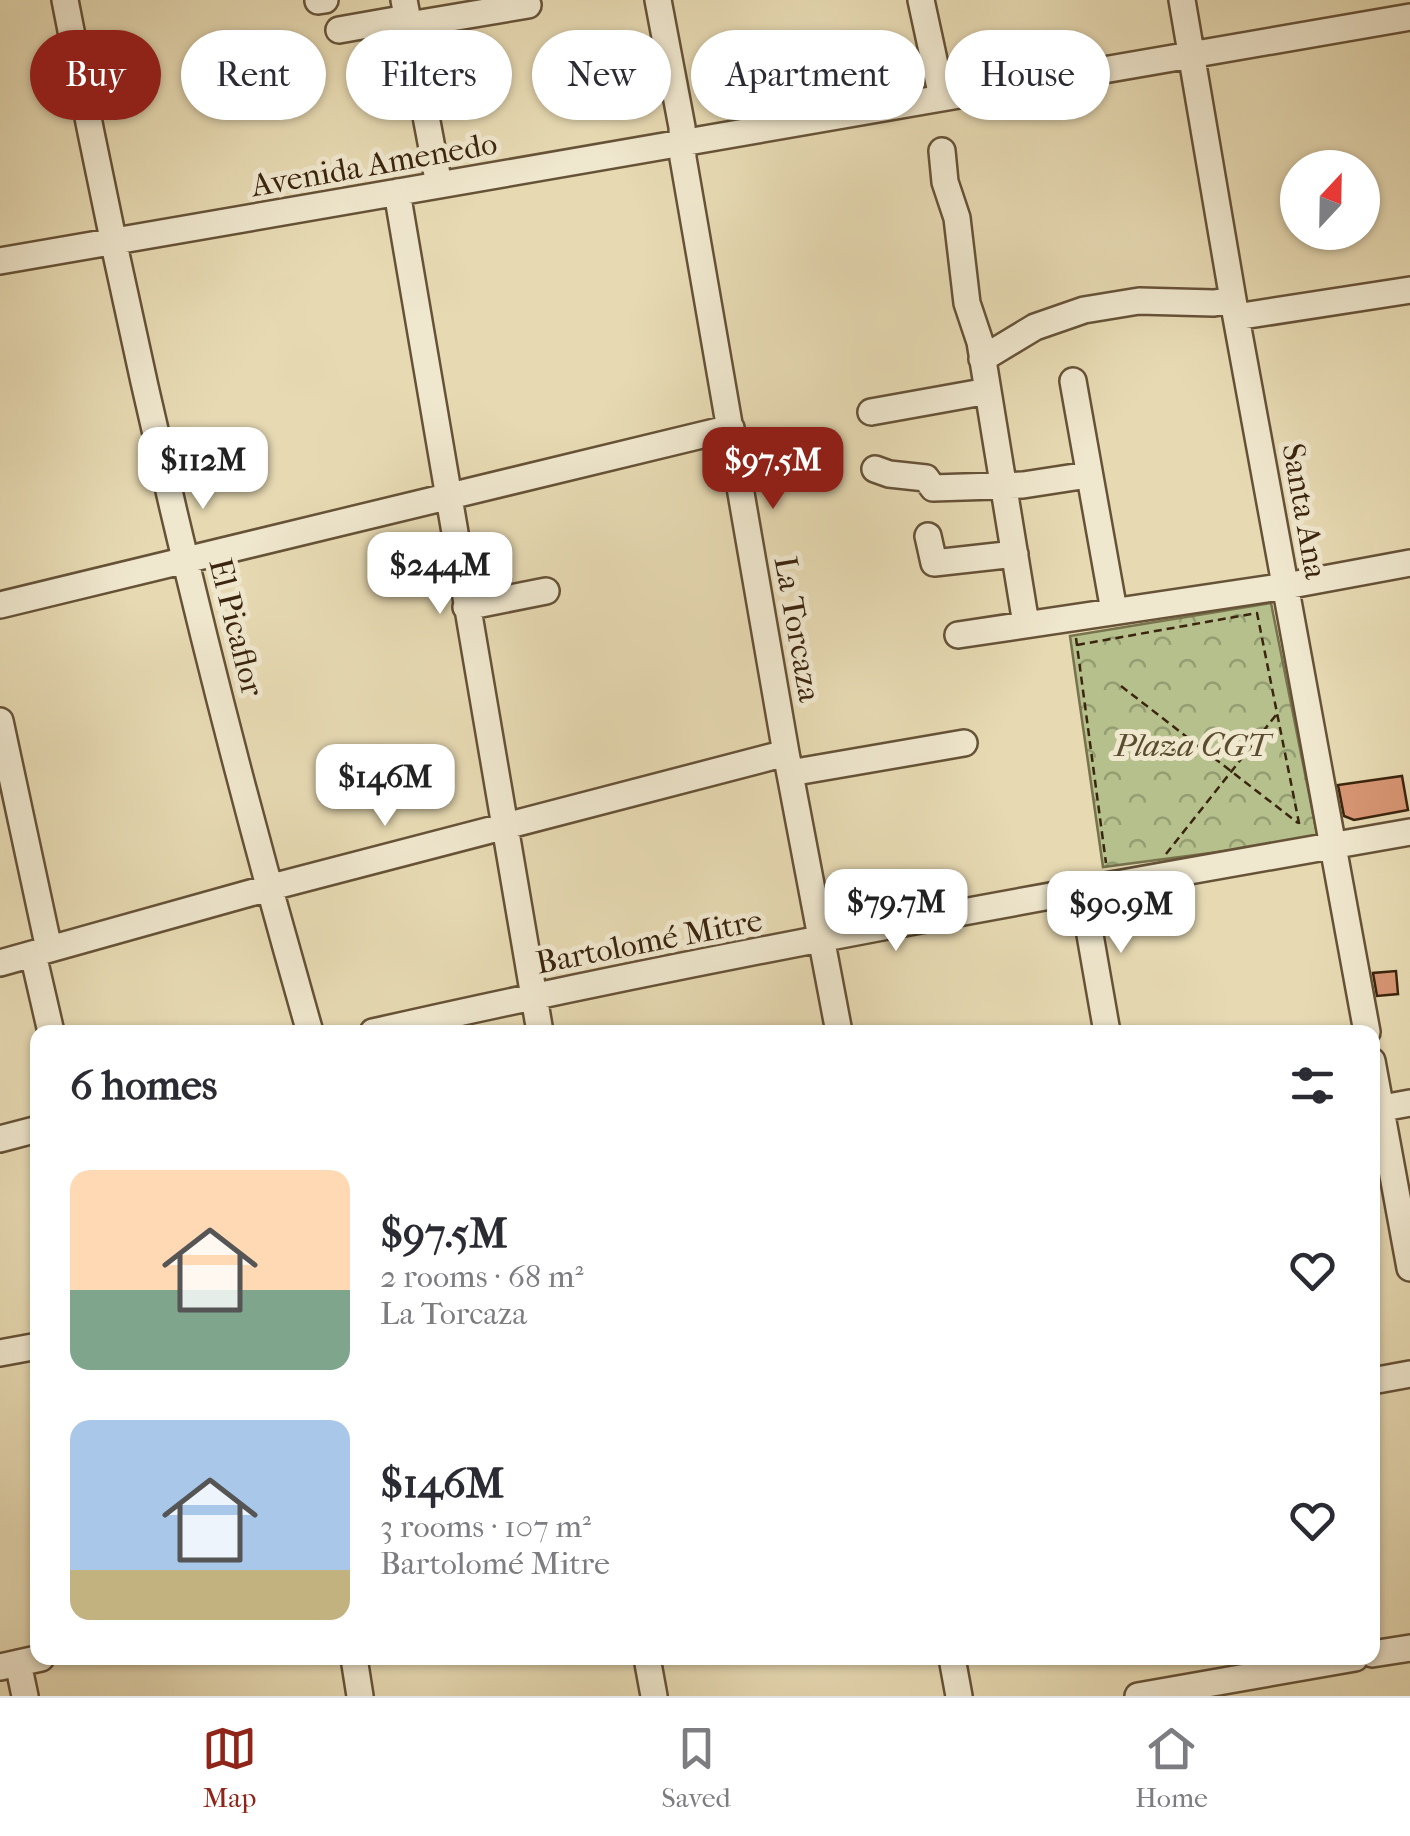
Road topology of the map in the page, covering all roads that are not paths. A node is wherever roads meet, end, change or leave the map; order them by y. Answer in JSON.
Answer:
{"nodes":[{"id":1,"x":64,"y":0,"type":"edge"},
{"id":2,"x":658,"y":0,"type":"edge"},
{"id":3,"x":921,"y":0,"type":"edge"},
{"id":4,"x":1182,"y":0,"type":"edge"},
{"id":5,"x":528,"y":6,"type":"dead end"},
{"id":6,"x":407,"y":14,"type":"edge"},
{"id":7,"x":1410,"y":17,"type":"edge"},
{"id":8,"x":339,"y":30,"type":"dead end"},
{"id":9,"x":1191,"y":56,"type":"junction"},
{"id":10,"x":942,"y":97,"type":"junction"},
{"id":11,"x":682,"y":144,"type":"junction"},
{"id":12,"x":942,"y":151,"type":"dead end"},
{"id":13,"x":439,"y":185,"type":"junction"},
{"id":14,"x":397,"y":192,"type":"junction"},
{"id":15,"x":111,"y":243,"type":"junction"},
{"id":16,"x":0,"y":261,"type":"edge"},
{"id":17,"x":1410,"y":290,"type":"edge"},
{"id":18,"x":1234,"y":308,"type":"junction"},
{"id":19,"x":982,"y":359,"type":"junction"},
{"id":20,"x":1072,"y":381,"type":"dead end"},
{"id":21,"x":988,"y":390,"type":"junction"},
{"id":22,"x":871,"y":412,"type":"dead end"},
{"id":23,"x":730,"y":428,"type":"junction"},
{"id":24,"x":875,"y":469,"type":"dead end"},
{"id":25,"x":1088,"y":475,"type":"junction"},
{"id":26,"x":1004,"y":486,"type":"junction"},
{"id":27,"x":446,"y":495,"type":"junction"},
{"id":28,"x":928,"y":536,"type":"dead end"},
{"id":29,"x":1015,"y":554,"type":"junction"},
{"id":30,"x":186,"y":560,"type":"junction"},
{"id":31,"x":1410,"y":563,"type":"edge"},
{"id":32,"x":1286,"y":586,"type":"junction"},
{"id":33,"x":546,"y":590,"type":"dead end"},
{"id":34,"x":0,"y":605,"type":"edge"},
{"id":35,"x":466,"y":608,"type":"junction"},
{"id":36,"x":1114,"y":611,"type":"junction"},
{"id":37,"x":1026,"y":624,"type":"junction"},
{"id":38,"x":958,"y":635,"type":"dead end"},
{"id":39,"x":0,"y":721,"type":"edge"},
{"id":40,"x":964,"y":743,"type":"dead end"},
{"id":41,"x":788,"y":763,"type":"junction"},
{"id":42,"x":506,"y":826,"type":"junction"},
{"id":43,"x":1410,"y":832,"type":"edge"},
{"id":44,"x":1334,"y":845,"type":"junction"},
{"id":45,"x":268,"y":888,"type":"junction"},
{"id":46,"x":1082,"y":889,"type":"junction"},
{"id":47,"x":823,"y":940,"type":"junction"},
{"id":48,"x":41,"y":952,"type":"junction"},
{"id":49,"x":0,"y":963,"type":"edge"},
{"id":50,"x":534,"y":996,"type":"junction"},
{"id":51,"x":50,"y":1025,"type":"edge"},
{"id":52,"x":308,"y":1025,"type":"edge"},
{"id":53,"x":404,"y":1025,"type":"edge"},
{"id":54,"x":539,"y":1025,"type":"edge"},
{"id":55,"x":838,"y":1025,"type":"edge"},
{"id":56,"x":1106,"y":1025,"type":"edge"},
{"id":57,"x":1366,"y":1025,"type":"edge"},
{"id":58,"x":1410,"y":1103,"type":"edge"},
{"id":59,"x":1380,"y":1108,"type":"edge"},
{"id":60,"x":1380,"y":1123,"type":"edge"},
{"id":61,"x":30,"y":1131,"type":"edge"},
{"id":62,"x":0,"y":1139,"type":"edge"},
{"id":63,"x":1410,"y":1268,"type":"edge"},
{"id":64,"x":30,"y":1347,"type":"edge"},
{"id":65,"x":0,"y":1353,"type":"edge"},
{"id":66,"x":1410,"y":1374,"type":"edge"},
{"id":67,"x":1380,"y":1380,"type":"edge"},
{"id":68,"x":1410,"y":1648,"type":"edge"},
{"id":69,"x":1380,"y":1653,"type":"edge"},
{"id":70,"x":20,"y":1663,"type":"edge"},
{"id":71,"x":355,"y":1665,"type":"edge"},
{"id":72,"x":648,"y":1665,"type":"edge"},
{"id":73,"x":953,"y":1665,"type":"edge"},
{"id":74,"x":1308,"y":1665,"type":"edge"},
{"id":75,"x":1222,"y":1678,"type":"edge"},
{"id":76,"x":25,"y":1696,"type":"edge"},
{"id":77,"x":360,"y":1696,"type":"edge"},
{"id":78,"x":654,"y":1696,"type":"edge"},
{"id":79,"x":959,"y":1696,"type":"edge"},
{"id":80,"x":1138,"y":1696,"type":"edge"}],
"edges":[{"from":1,"to":15,"type":"street","name":"El Picaflor"},
{"from":2,"to":11,"type":"street","name":"La Torcaza"},
{"from":3,"to":10,"type":"street"},
{"from":4,"to":9,"type":"street","name":"Santa Ana"},
{"from":5,"to":6,"type":"street"},
{"from":6,"to":8,"type":"street"},
{"from":6,"to":13,"type":"street"},
{"from":7,"to":9,"type":"street","name":"Avenida Amenedo"},
{"from":9,"to":10,"type":"street","name":"Avenida Amenedo"},
{"from":9,"to":18,"type":"street","name":"Santa Ana"},
{"from":10,"to":11,"type":"street","name":"Avenida Amenedo"},
{"from":11,"to":13,"type":"street","name":"Avenida Amenedo"},
{"from":11,"to":23,"type":"street","name":"La Torcaza"},
{"from":12,"to":19,"type":"street"},
{"from":13,"to":14,"type":"street","name":"Avenida Amenedo"},
{"from":14,"to":15,"type":"street","name":"Avenida Amenedo"},
{"from":14,"to":27,"type":"street"},
{"from":15,"to":16,"type":"street","name":"Avenida Amenedo"},
{"from":15,"to":30,"type":"street","name":"El Picaflor"},
{"from":17,"to":18,"type":"street"},
{"from":18,"to":19,"type":"street"},
{"from":18,"to":32,"type":"street","name":"Santa Ana"},
{"from":19,"to":21,"type":"street"},
{"from":20,"to":25,"type":"street"},
{"from":21,"to":22,"type":"street"},
{"from":21,"to":26,"type":"street"},
{"from":23,"to":27,"type":"street"},
{"from":23,"to":41,"type":"street","name":"La Torcaza"},
{"from":24,"to":26,"type":"street"},
{"from":25,"to":26,"type":"street"},
{"from":25,"to":36,"type":"street"},
{"from":26,"to":29,"type":"street"},
{"from":27,"to":30,"type":"street"},
{"from":27,"to":35,"type":"street"},
{"from":28,"to":29,"type":"street"},
{"from":29,"to":37,"type":"street"},
{"from":30,"to":34,"type":"street"},
{"from":30,"to":45,"type":"street","name":"El Picaflor"},
{"from":31,"to":32,"type":"street"},
{"from":32,"to":36,"type":"street"},
{"from":32,"to":44,"type":"street","name":"Santa Ana"},
{"from":33,"to":35,"type":"street"},
{"from":35,"to":42,"type":"street"},
{"from":36,"to":37,"type":"street"},
{"from":37,"to":38,"type":"street"},
{"from":39,"to":48,"type":"street"},
{"from":40,"to":41,"type":"street"},
{"from":41,"to":42,"type":"street"},
{"from":41,"to":47,"type":"street","name":"La Torcaza"},
{"from":42,"to":45,"type":"street"},
{"from":42,"to":50,"type":"street"},
{"from":43,"to":44,"type":"street","name":"Bartolomé Mitre"},
{"from":44,"to":46,"type":"street","name":"Bartolomé Mitre"},
{"from":44,"to":57,"type":"street","name":"Santa Ana"},
{"from":45,"to":48,"type":"street"},
{"from":45,"to":52,"type":"street","name":"El Picaflor"},
{"from":46,"to":47,"type":"street","name":"Bartolomé Mitre"},
{"from":46,"to":56,"type":"street"},
{"from":47,"to":50,"type":"street","name":"Bartolomé Mitre"},
{"from":47,"to":55,"type":"street","name":"La Torcaza"},
{"from":48,"to":49,"type":"street"},
{"from":48,"to":51,"type":"street"},
{"from":50,"to":53,"type":"street","name":"Bartolomé Mitre"},
{"from":50,"to":54,"type":"street"},
{"from":58,"to":59,"type":"street"},
{"from":60,"to":63,"type":"street"},
{"from":61,"to":62,"type":"street"},
{"from":64,"to":65,"type":"street"},
{"from":66,"to":67,"type":"street"},
{"from":68,"to":69,"type":"street"},
{"from":70,"to":76,"type":"street"},
{"from":71,"to":77,"type":"street"},
{"from":72,"to":78,"type":"street"},
{"from":73,"to":79,"type":"street"},
{"from":74,"to":75,"type":"street"},
{"from":75,"to":80,"type":"street"}]}
